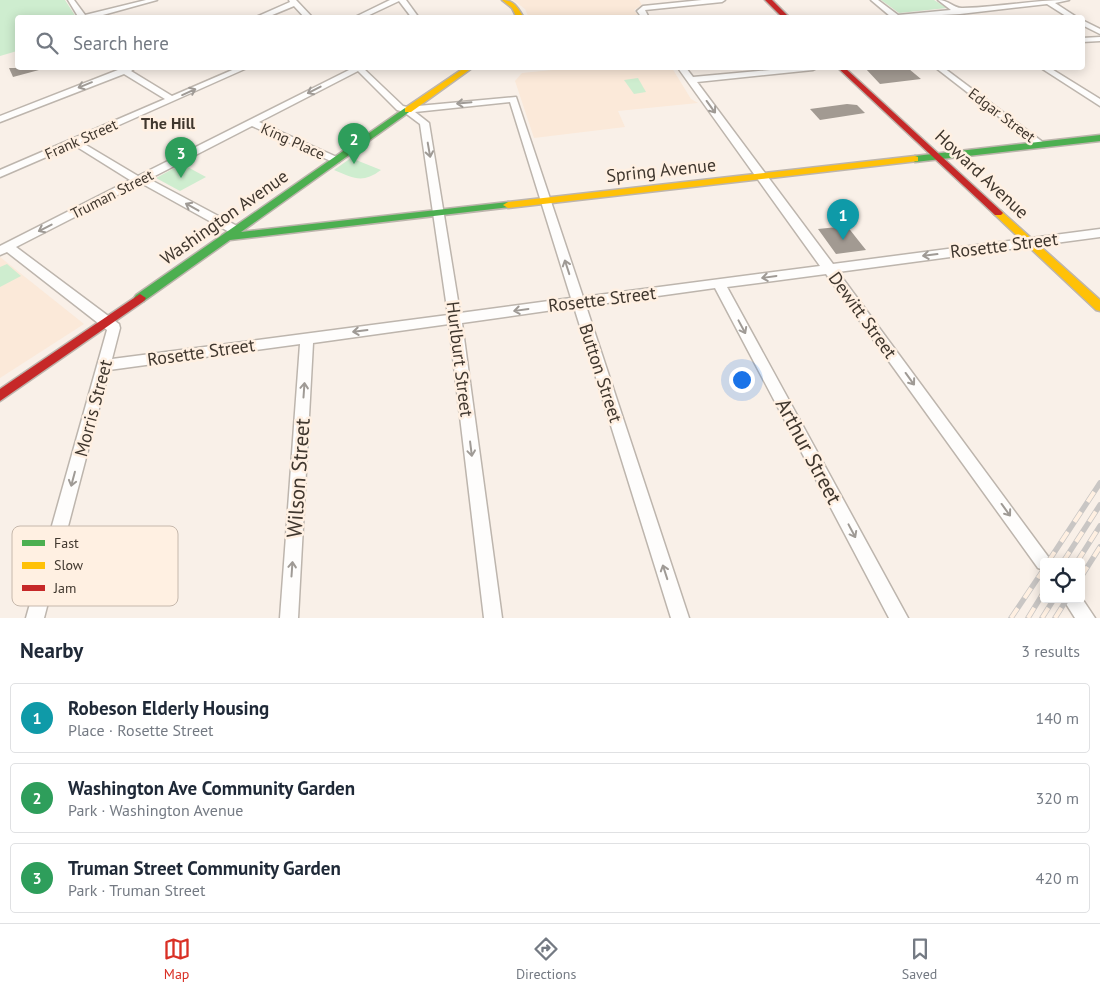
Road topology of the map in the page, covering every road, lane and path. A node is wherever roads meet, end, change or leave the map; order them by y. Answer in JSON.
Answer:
{"nodes":[{"id":1,"x":71,"y":0,"type":"edge"},
{"id":2,"x":154,"y":0,"type":"edge"},
{"id":3,"x":396,"y":0,"type":"edge"},
{"id":4,"x":402,"y":0,"type":"edge"},
{"id":5,"x":505,"y":0,"type":"edge"},
{"id":6,"x":722,"y":0,"type":"edge"},
{"id":7,"x":768,"y":0,"type":"edge"},
{"id":8,"x":874,"y":0,"type":"edge"},
{"id":9,"x":941,"y":0,"type":"edge"},
{"id":10,"x":1066,"y":0,"type":"edge"},
{"id":11,"x":293,"y":1,"type":"edge"},
{"id":12,"x":1046,"y":1,"type":"edge"},
{"id":13,"x":957,"y":11,"type":"junction"},
{"id":14,"x":81,"y":15,"type":"edge"},
{"id":15,"x":93,"y":15,"type":"edge"},
{"id":16,"x":263,"y":15,"type":"edge"},
{"id":17,"x":307,"y":15,"type":"edge"},
{"id":18,"x":363,"y":15,"type":"edge"},
{"id":19,"x":414,"y":15,"type":"edge"},
{"id":20,"x":519,"y":15,"type":"edge"},
{"id":21,"x":644,"y":15,"type":"edge"},
{"id":22,"x":784,"y":15,"type":"edge"},
{"id":23,"x":893,"y":15,"type":"edge"},
{"id":24,"x":916,"y":15,"type":"edge"},
{"id":25,"x":963,"y":15,"type":"edge"},
{"id":26,"x":1070,"y":15,"type":"edge"},
{"id":27,"x":1085,"y":24,"type":"edge"},
{"id":28,"x":1100,"y":32,"type":"edge"},
{"id":29,"x":1100,"y":39,"type":"edge"},
{"id":30,"x":1085,"y":40,"type":"edge"},
{"id":31,"x":124,"y":70,"type":"edge"},
{"id":32,"x":128,"y":70,"type":"edge"},
{"id":33,"x":240,"y":70,"type":"edge"},
{"id":34,"x":354,"y":70,"type":"edge"},
{"id":35,"x":360,"y":70,"type":"edge"},
{"id":36,"x":460,"y":70,"type":"edge"},
{"id":37,"x":684,"y":70,"type":"edge"},
{"id":38,"x":793,"y":70,"type":"edge"},
{"id":39,"x":843,"y":70,"type":"edge"},
{"id":40,"x":943,"y":70,"type":"edge"},
{"id":41,"x":1049,"y":70,"type":"edge"},
{"id":42,"x":691,"y":80,"type":"junction"},
{"id":43,"x":172,"y":100,"type":"junction"},
{"id":44,"x":1100,"y":103,"type":"edge"},
{"id":45,"x":407,"y":110,"type":"junction"},
{"id":46,"x":0,"y":119,"type":"edge"},
{"id":47,"x":250,"y":122,"type":"junction"},
{"id":48,"x":1100,"y":138,"type":"edge"},
{"id":49,"x":76,"y":142,"type":"junction"},
{"id":50,"x":1041,"y":145,"type":"junction"},
{"id":51,"x":937,"y":157,"type":"junction"},
{"id":52,"x":336,"y":160,"type":"junction"},
{"id":53,"x":0,"y":174,"type":"edge"},
{"id":54,"x":761,"y":176,"type":"junction"},
{"id":55,"x":140,"y":180,"type":"junction"},
{"id":56,"x":546,"y":200,"type":"junction"},
{"id":57,"x":440,"y":213,"type":"junction"},
{"id":58,"x":230,"y":233,"type":"junction"},
{"id":59,"x":1100,"y":233,"type":"edge"},
{"id":60,"x":1030,"y":242,"type":"junction"},
{"id":61,"x":4,"y":249,"type":"edge"},
{"id":62,"x":828,"y":268,"type":"junction"},
{"id":63,"x":719,"y":284,"type":"junction"},
{"id":64,"x":578,"y":302,"type":"junction"},
{"id":65,"x":1100,"y":307,"type":"edge"},
{"id":66,"x":455,"y":319,"type":"junction"},
{"id":67,"x":107,"y":321,"type":"junction"},
{"id":68,"x":307,"y":337,"type":"junction"},
{"id":69,"x":105,"y":365,"type":"junction"},
{"id":70,"x":0,"y":396,"type":"edge"},
{"id":71,"x":60,"y":526,"type":"edge"},
{"id":72,"x":1041,"y":558,"type":"edge"},
{"id":73,"x":1075,"y":603,"type":"edge"},
{"id":74,"x":1085,"y":616,"type":"edge"},
{"id":75,"x":289,"y":618,"type":"edge"},
{"id":76,"x":493,"y":618,"type":"edge"},
{"id":77,"x":680,"y":618,"type":"edge"},
{"id":78,"x":899,"y":618,"type":"edge"}],
"edges":[{"from":1,"to":14,"type":"street"},
{"from":2,"to":15,"type":"street"},
{"from":3,"to":18,"type":"street"},
{"from":4,"to":19,"type":"street"},
{"from":5,"to":20,"type":"main road"},
{"from":6,"to":21,"type":"street"},
{"from":7,"to":22,"type":"main road"},
{"from":8,"to":23,"type":"street"},
{"from":9,"to":13,"type":"street"},
{"from":10,"to":12,"type":"street"},
{"from":11,"to":16,"type":"street"},
{"from":11,"to":17,"type":"street"},
{"from":12,"to":13,"type":"street"},
{"from":12,"to":26,"type":"street"},
{"from":13,"to":24,"type":"street"},
{"from":13,"to":25,"type":"street"},
{"from":27,"to":28,"type":"street"},
{"from":29,"to":30,"type":"street"},
{"from":31,"to":46,"type":"street","one_way":true},
{"from":32,"to":43,"type":"street"},
{"from":43,"to":33,"type":"street","name":"Frank Street","one_way":true},
{"from":34,"to":47,"type":"street","name":"Truman Street","one_way":true},
{"from":35,"to":45,"type":"street","name":"Hurlburt Street"},
{"from":36,"to":45,"type":"main road","name":"Washington Avenue"},
{"from":37,"to":42,"type":"street","name":"Dewitt Street"},
{"from":38,"to":42,"type":"street"},
{"from":39,"to":51,"type":"main road","name":"Howard Avenue"},
{"from":40,"to":50,"type":"street","name":"Edgar Street"},
{"from":41,"to":44,"type":"street"},
{"from":42,"to":54,"type":"street","name":"Dewitt Street","one_way":true},
{"from":43,"to":49,"type":"street","name":"Frank Street"},
{"from":45,"to":52,"type":"main road","name":"Washington Avenue"},
{"from":56,"to":45,"type":"street","name":"Button Street","one_way":true},
{"from":45,"to":57,"type":"street","name":"Hurlburt Street","one_way":true},
{"from":47,"to":52,"type":"street","name":"King Place"},
{"from":47,"to":55,"type":"street","name":"Truman Street"},
{"from":48,"to":50,"type":"main road","name":"Spring Avenue"},
{"from":49,"to":53,"type":"street","name":"Frank Street"},
{"from":49,"to":55,"type":"street"},
{"from":50,"to":51,"type":"main road","name":"Spring Avenue"},
{"from":51,"to":54,"type":"main road","name":"Spring Avenue"},
{"from":51,"to":60,"type":"main road","name":"Howard Avenue"},
{"from":52,"to":58,"type":"main road","name":"Washington Avenue"},
{"from":54,"to":56,"type":"main road","name":"Spring Avenue"},
{"from":54,"to":62,"type":"street","name":"Dewitt Street"},
{"from":58,"to":55,"type":"street","one_way":true},
{"from":55,"to":61,"type":"street","name":"Truman Street","one_way":true},
{"from":56,"to":57,"type":"main road","name":"Spring Avenue"},
{"from":64,"to":56,"type":"street","name":"Button Street","one_way":true},
{"from":57,"to":58,"type":"main road","name":"Spring Avenue"},
{"from":57,"to":66,"type":"street","name":"Hurlburt Street"},
{"from":58,"to":67,"type":"main road","name":"Washington Avenue"},
{"from":59,"to":60,"type":"street","name":"Rosette Street"},
{"from":60,"to":62,"type":"street","name":"Rosette Street","one_way":true},
{"from":60,"to":65,"type":"main road","name":"Howard Avenue"},
{"from":61,"to":67,"type":"street"},
{"from":62,"to":63,"type":"street","name":"Rosette Street","one_way":true},
{"from":62,"to":72,"type":"street","name":"Dewitt Street","one_way":true},
{"from":63,"to":64,"type":"street","name":"Rosette Street"},
{"from":63,"to":78,"type":"street","name":"Arthur Street","one_way":true},
{"from":64,"to":66,"type":"street","name":"Rosette Street","one_way":true},
{"from":77,"to":64,"type":"street","name":"Button Street","one_way":true},
{"from":66,"to":68,"type":"street","name":"Rosette Street","one_way":true},
{"from":66,"to":76,"type":"street","name":"Hurlburt Street","one_way":true},
{"from":67,"to":69,"type":"street","name":"Morris Street"},
{"from":67,"to":70,"type":"main road","name":"Washington Avenue"},
{"from":68,"to":69,"type":"street","name":"Rosette Street"},
{"from":75,"to":68,"type":"street","name":"Wilson Street","one_way":true},
{"from":69,"to":71,"type":"street","name":"Morris Street","one_way":true},
{"from":73,"to":74,"type":"street"}]}
